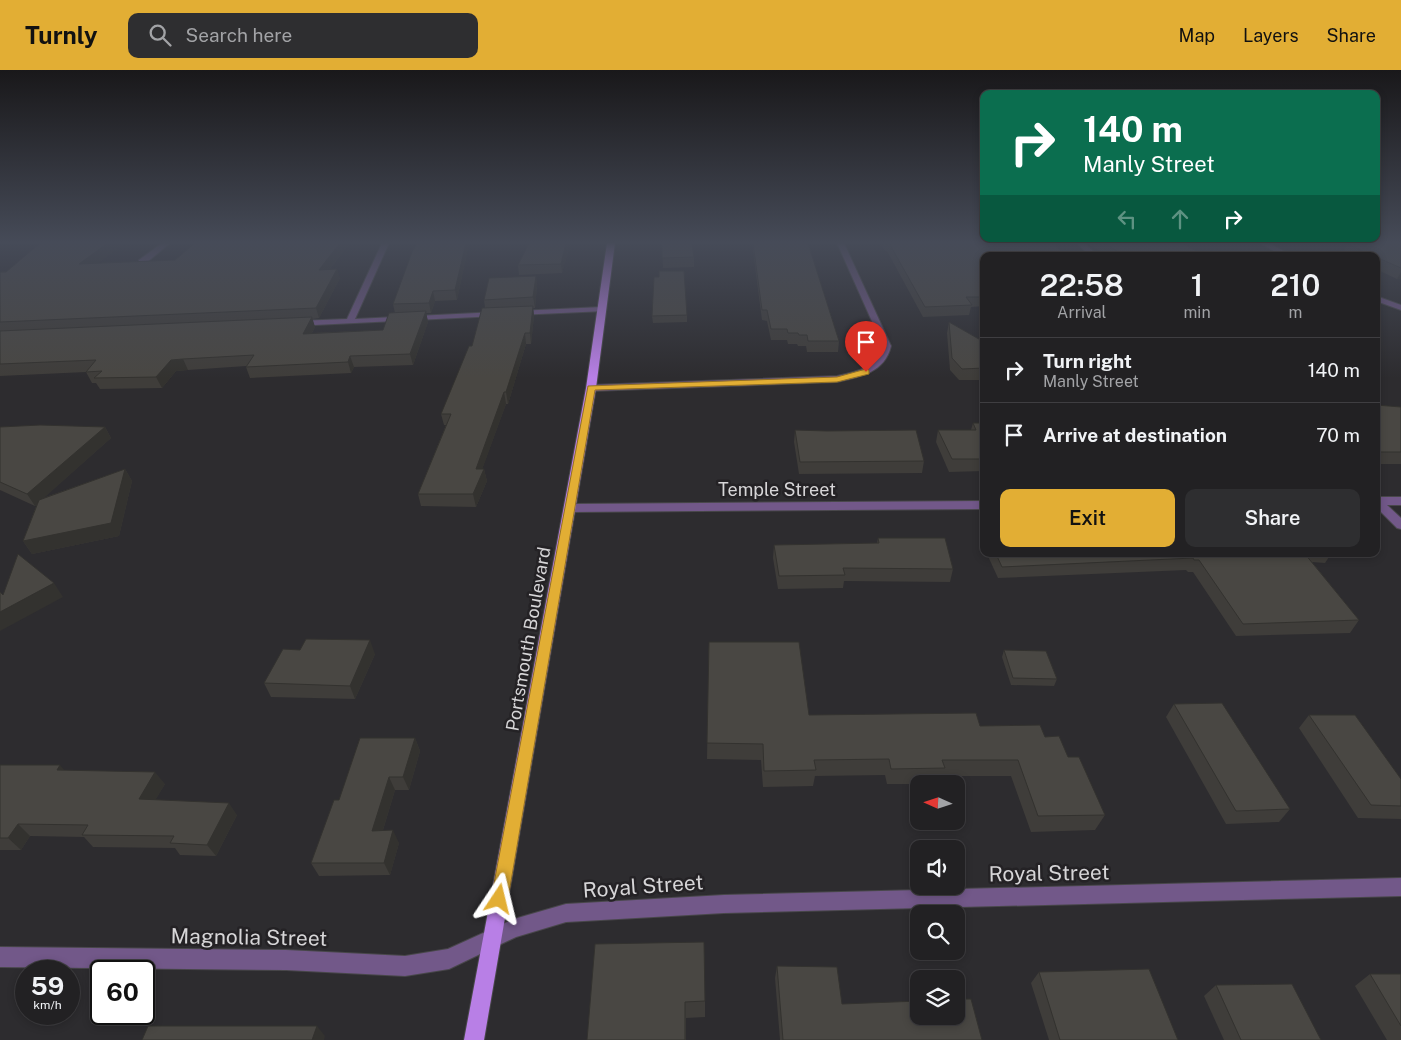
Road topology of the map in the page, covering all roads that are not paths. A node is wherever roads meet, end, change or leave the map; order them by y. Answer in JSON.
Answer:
{"nodes":[{"id":1,"x":365,"y":288,"type":"edge"},
{"id":2,"x":605,"y":288,"type":"edge"},
{"id":3,"x":861,"y":288,"type":"edge"},
{"id":4,"x":1380,"y":300,"type":"edge"},
{"id":5,"x":1401,"y":308,"type":"edge"},
{"id":6,"x":602,"y":309,"type":"junction"},
{"id":7,"x":350,"y":322,"type":"junction"},
{"id":8,"x":290,"y":324,"type":"edge"},
{"id":9,"x":592,"y":388,"type":"junction"},
{"id":10,"x":1380,"y":501,"type":"edge"},
{"id":11,"x":1401,"y":501,"type":"edge"},
{"id":12,"x":1380,"y":504,"type":"edge"},
{"id":13,"x":980,"y":505,"type":"edge"},
{"id":14,"x":571,"y":508,"type":"junction"},
{"id":15,"x":1401,"y":525,"type":"edge"},
{"id":16,"x":1401,"y":887,"type":"edge"},
{"id":17,"x":492,"y":938,"type":"junction"},
{"id":18,"x":0,"y":957,"type":"edge"},
{"id":19,"x":474,"y":1040,"type":"edge"}],
"edges":[{"from":1,"to":7,"type":"street"},
{"from":2,"to":6,"type":"main road","name":"Portsmouth Boulevard"},
{"from":3,"to":9,"type":"street"},
{"from":4,"to":5,"type":"street"},
{"from":6,"to":7,"type":"street"},
{"from":6,"to":9,"type":"main road","name":"Portsmouth Boulevard"},
{"from":7,"to":8,"type":"street"},
{"from":9,"to":14,"type":"main road","name":"Portsmouth Boulevard"},
{"from":10,"to":11,"type":"street"},
{"from":12,"to":15,"type":"street"},
{"from":13,"to":14,"type":"street","name":"Temple Street"},
{"from":14,"to":17,"type":"main road","name":"Portsmouth Boulevard"},
{"from":16,"to":17,"type":"street","name":"Royal Street"},
{"from":17,"to":18,"type":"street","name":"Magnolia Street"},
{"from":17,"to":19,"type":"main road","name":"Portsmouth Boulevard"}]}
